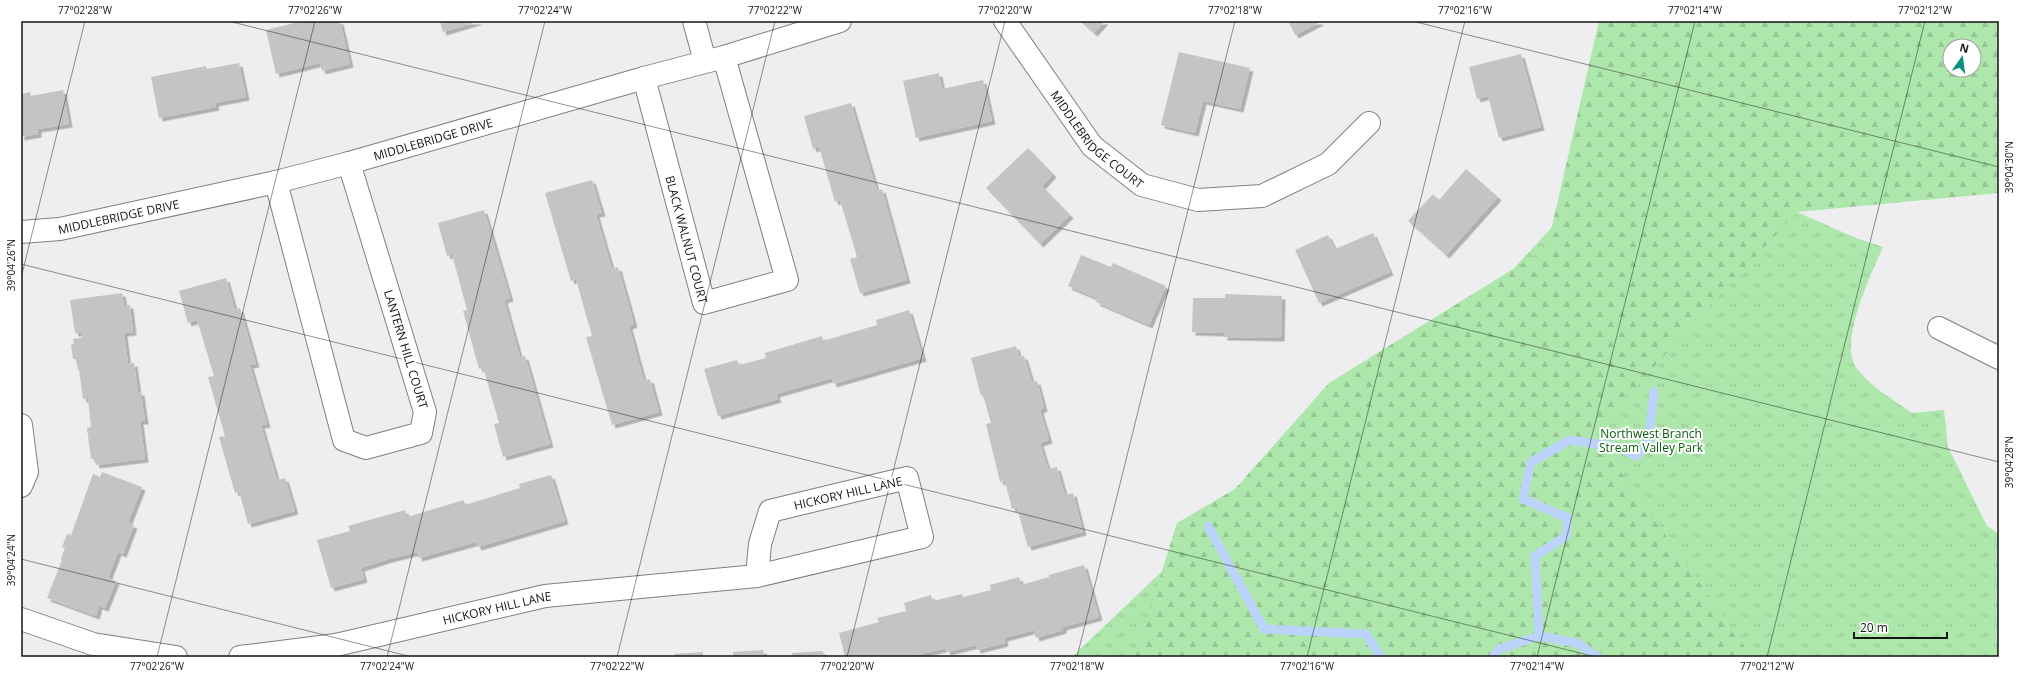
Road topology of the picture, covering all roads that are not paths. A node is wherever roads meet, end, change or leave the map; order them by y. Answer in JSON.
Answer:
{"nodes":[{"id":1,"x":694,"y":21,"type":"edge"},
{"id":2,"x":840,"y":21,"type":"edge"},
{"id":3,"x":1005,"y":21,"type":"edge"},
{"id":4,"x":715,"y":59,"type":"junction"},
{"id":5,"x":644,"y":78,"type":"junction"},
{"id":6,"x":1369,"y":124,"type":"dead end"},
{"id":7,"x":349,"y":164,"type":"junction"},
{"id":8,"x":276,"y":182,"type":"junction"},
{"id":9,"x":21,"y":232,"type":"edge"},
{"id":10,"x":1939,"y":328,"type":"dead end"},
{"id":11,"x":1999,"y":358,"type":"edge"},
{"id":12,"x":21,"y":425,"type":"edge"},
{"id":13,"x":21,"y":486,"type":"edge"},
{"id":14,"x":757,"y":576,"type":"junction"},
{"id":15,"x":21,"y":619,"type":"edge"},
{"id":16,"x":176,"y":657,"type":"edge"},
{"id":17,"x":240,"y":657,"type":"edge"}],
"edges":[{"from":1,"to":4,"type":"street"},
{"from":2,"to":4,"type":"street","name":"MIDDLEBRIDGE DRIVE"},
{"from":3,"to":6,"type":"street","name":"MIDDLEBRIDGE COURT"},
{"from":4,"to":5,"type":"street","name":"MIDDLEBRIDGE DRIVE"},
{"from":4,"to":5,"type":"street","name":"BLACK WALNUT COURT"},
{"from":5,"to":7,"type":"street","name":"MIDDLEBRIDGE DRIVE"},
{"from":7,"to":8,"type":"street","name":"MIDDLEBRIDGE DRIVE"},
{"from":7,"to":8,"type":"street","name":"LANTERN HILL COURT"},
{"from":8,"to":9,"type":"street","name":"MIDDLEBRIDGE DRIVE"},
{"from":10,"to":11,"type":"street"},
{"from":12,"to":13,"type":"street"},
{"from":14,"to":14,"type":"street","name":"HICKORY HILL LANE"},
{"from":14,"to":17,"type":"street","name":"HICKORY HILL LANE"},
{"from":15,"to":16,"type":"street"}]}
